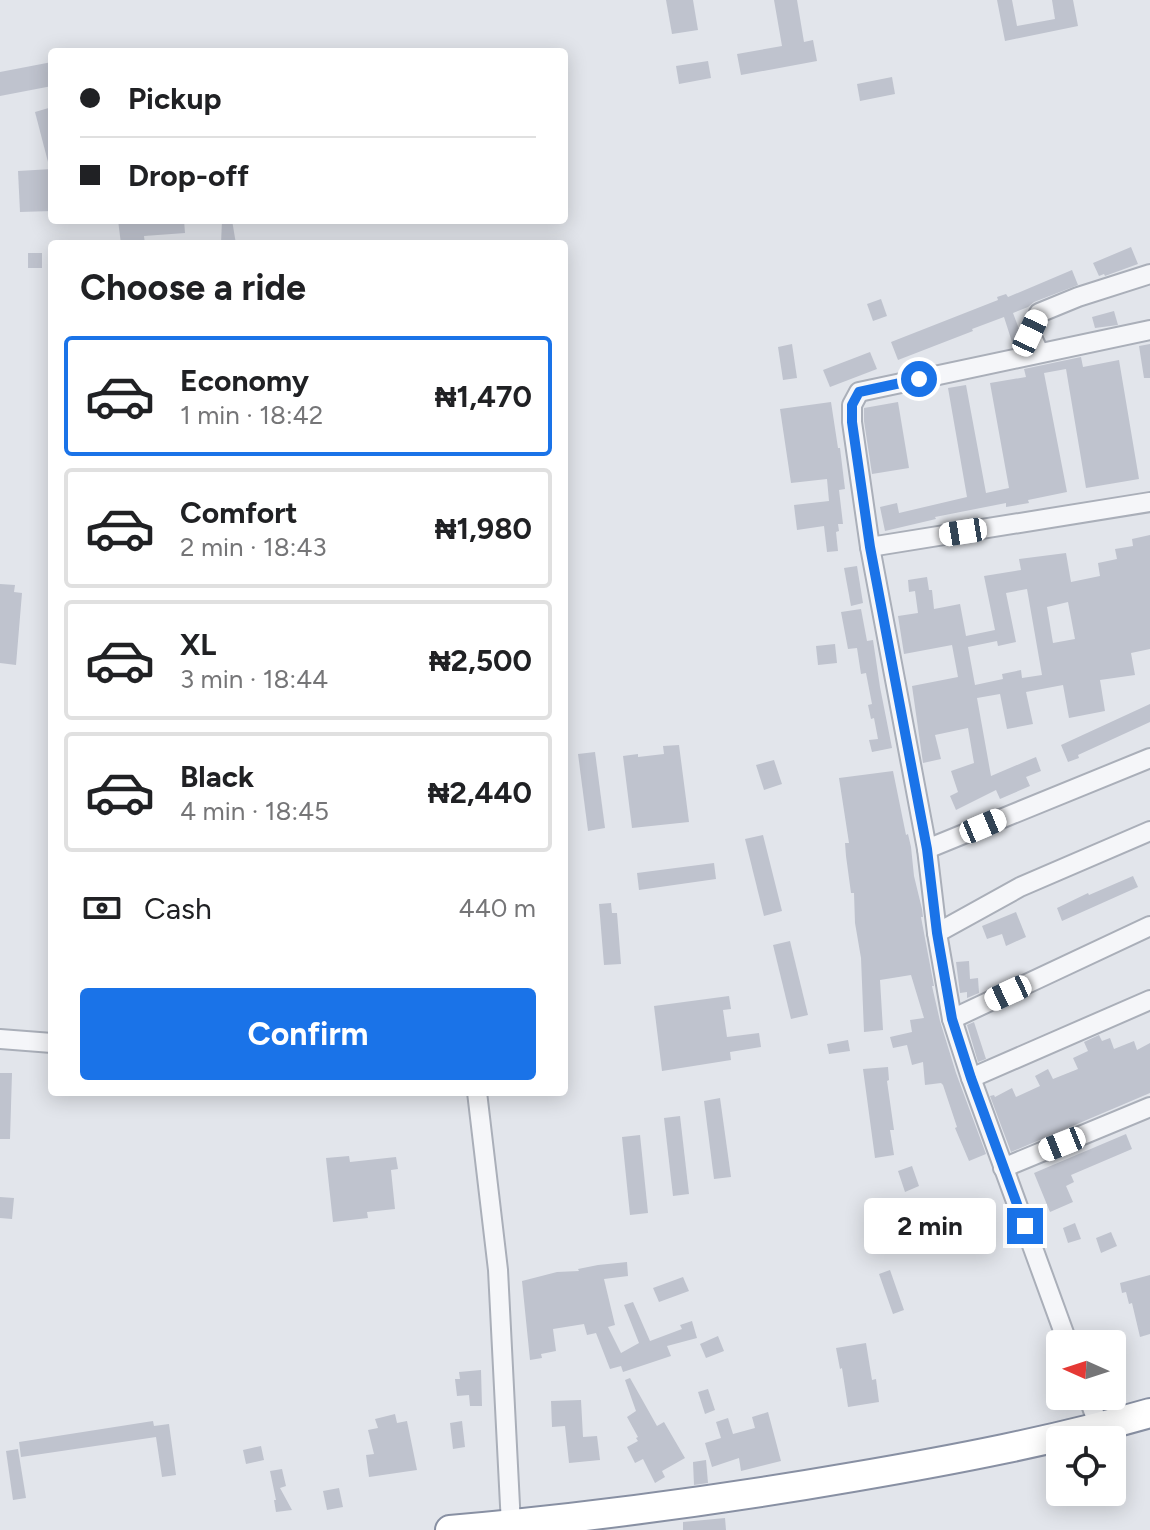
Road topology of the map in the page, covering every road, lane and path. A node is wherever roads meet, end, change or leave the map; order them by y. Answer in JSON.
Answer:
{"nodes":[{"id":1,"x":1150,"y":274,"type":"edge"},
{"id":2,"x":1150,"y":330,"type":"edge"},
{"id":3,"x":1039,"y":352,"type":"junction"},
{"id":4,"x":1150,"y":502,"type":"edge"},
{"id":5,"x":870,"y":547,"type":"junction"},
{"id":6,"x":1150,"y":758,"type":"edge"},
{"id":7,"x":1150,"y":831,"type":"edge"},
{"id":8,"x":927,"y":849,"type":"junction"},
{"id":9,"x":1150,"y":926,"type":"edge"},
{"id":10,"x":937,"y":933,"type":"junction"},
{"id":11,"x":1150,"y":1000,"type":"edge"},
{"id":12,"x":952,"y":1019,"type":"junction"},
{"id":13,"x":0,"y":1039,"type":"edge"},
{"id":14,"x":48,"y":1043,"type":"edge"},
{"id":15,"x":971,"y":1078,"type":"junction"},
{"id":16,"x":477,"y":1096,"type":"edge"},
{"id":17,"x":1150,"y":1107,"type":"edge"},
{"id":18,"x":1003,"y":1168,"type":"junction"},
{"id":19,"x":1063,"y":1330,"type":"edge"},
{"id":20,"x":1150,"y":1413,"type":"edge"},
{"id":21,"x":1103,"y":1426,"type":"edge"},
{"id":22,"x":1046,"y":1440,"type":"edge"},
{"id":23,"x":571,"y":1523,"type":"edge"},
{"id":24,"x":511,"y":1525,"type":"junction"},
{"id":25,"x":450,"y":1530,"type":"edge"}],
"edges":[{"from":1,"to":3,"type":"street"},
{"from":2,"to":3,"type":"street"},
{"from":3,"to":5,"type":"street"},
{"from":4,"to":5,"type":"street"},
{"from":5,"to":8,"type":"street"},
{"from":6,"to":8,"type":"street"},
{"from":7,"to":10,"type":"street"},
{"from":8,"to":10,"type":"street"},
{"from":9,"to":12,"type":"street"},
{"from":10,"to":12,"type":"street"},
{"from":11,"to":15,"type":"street"},
{"from":12,"to":15,"type":"street"},
{"from":13,"to":14,"type":"street"},
{"from":15,"to":18,"type":"street"},
{"from":16,"to":24,"type":"street"},
{"from":17,"to":18,"type":"street"},
{"from":18,"to":19,"type":"street"},
{"from":20,"to":21,"type":"highway"},
{"from":22,"to":23,"type":"highway"},
{"from":23,"to":24,"type":"highway"},
{"from":24,"to":25,"type":"highway"}]}
